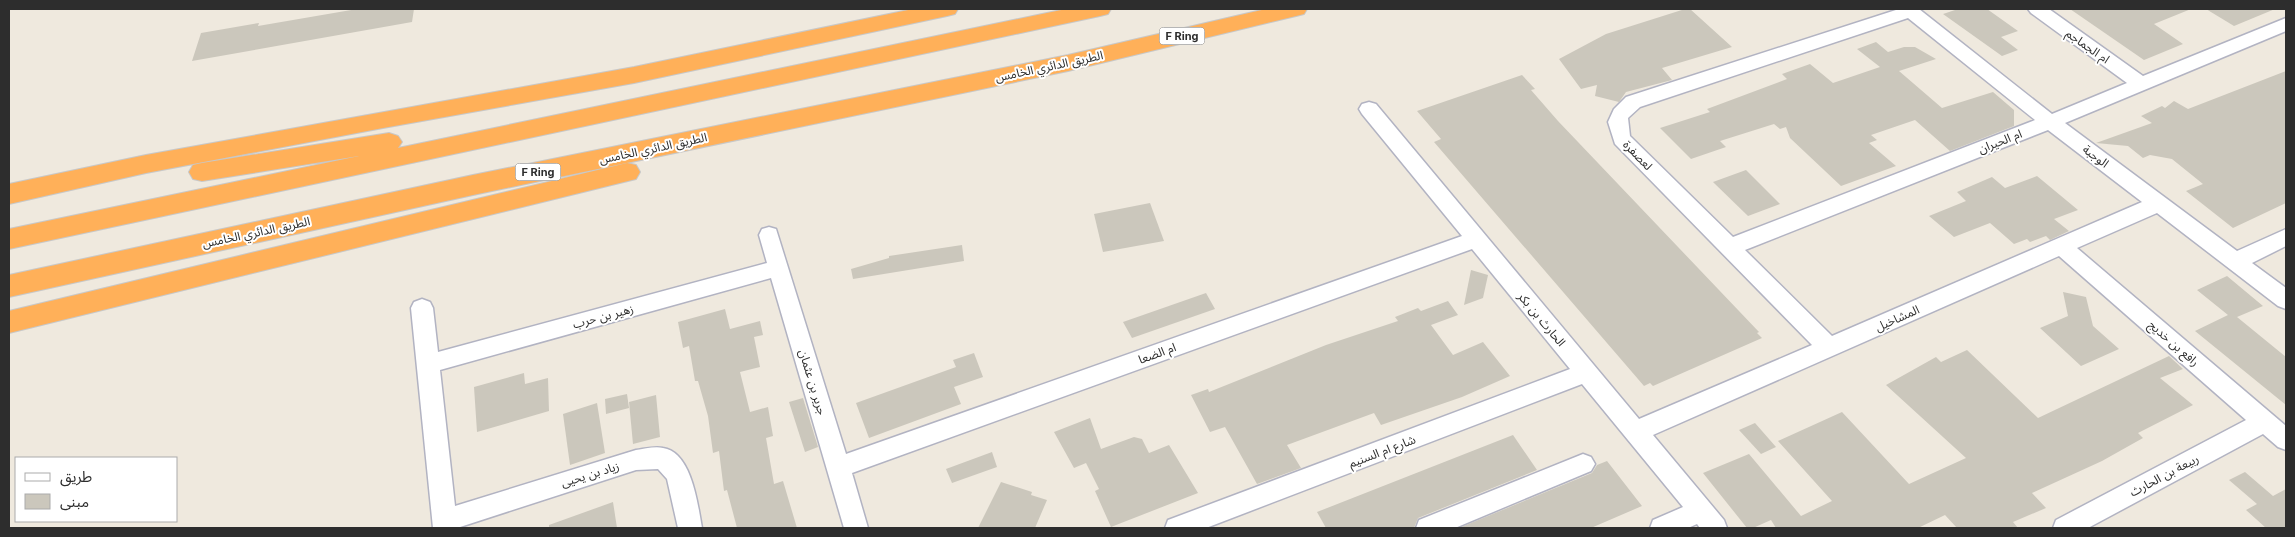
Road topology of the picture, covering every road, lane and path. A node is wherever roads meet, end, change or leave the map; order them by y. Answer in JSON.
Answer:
{"nodes":[{"id":1,"x":947,"y":9,"type":"edge"},
{"id":2,"x":1100,"y":9,"type":"edge"},
{"id":3,"x":1296,"y":9,"type":"edge"},
{"id":4,"x":2037,"y":9,"type":"edge"},
{"id":5,"x":1909,"y":10,"type":"edge"},
{"id":6,"x":2286,"y":24,"type":"edge"},
{"id":7,"x":2268,"y":30,"type":"junction"},
{"id":8,"x":2286,"y":42,"type":"edge"},
{"id":9,"x":1068,"y":63,"type":"junction"},
{"id":10,"x":2140,"y":83,"type":"junction"},
{"id":11,"x":1369,"y":109,"type":"dead end"},
{"id":12,"x":598,"y":114,"type":"junction"},
{"id":13,"x":2050,"y":122,"type":"junction"},
{"id":14,"x":9,"y":194,"type":"edge"},
{"id":15,"x":9,"y":201,"type":"edge"},
{"id":16,"x":2158,"y":204,"type":"junction"},
{"id":17,"x":769,"y":235,"type":"dead end"},
{"id":18,"x":2286,"y":237,"type":"edge"},
{"id":19,"x":1476,"y":239,"type":"junction"},
{"id":20,"x":9,"y":240,"type":"edge"},
{"id":21,"x":2061,"y":246,"type":"junction"},
{"id":22,"x":1730,"y":247,"type":"junction"},
{"id":23,"x":2236,"y":261,"type":"junction"},
{"id":24,"x":779,"y":268,"type":"junction"},
{"id":25,"x":9,"y":286,"type":"edge"},
{"id":26,"x":2286,"y":300,"type":"edge"},
{"id":27,"x":422,"y":308,"type":"dead end"},
{"id":28,"x":9,"y":322,"type":"edge"},
{"id":29,"x":1828,"y":348,"type":"junction"},
{"id":30,"x":427,"y":364,"type":"junction"},
{"id":31,"x":1586,"y":373,"type":"junction"},
{"id":32,"x":2264,"y":422,"type":"junction"},
{"id":33,"x":1635,"y":432,"type":"junction"},
{"id":34,"x":2286,"y":440,"type":"edge"},
{"id":35,"x":1583,"y":464,"type":"dead end"},
{"id":36,"x":838,"y":467,"type":"junction"},
{"id":37,"x":1708,"y":520,"type":"edge"},
{"id":38,"x":445,"y":524,"type":"edge"},
{"id":39,"x":690,"y":528,"type":"edge"},
{"id":40,"x":856,"y":528,"type":"edge"},
{"id":41,"x":1178,"y":528,"type":"edge"},
{"id":42,"x":1428,"y":528,"type":"edge"},
{"id":43,"x":1662,"y":528,"type":"edge"},
{"id":44,"x":2065,"y":528,"type":"edge"}],
"edges":[{"from":1,"to":14,"type":"highway"},
{"from":2,"to":12,"type":"highway"},
{"from":3,"to":9,"type":"highway","name":"الطريق الدائري الخامس","number":"F Ring"},
{"from":4,"to":10,"type":"street","name":"ام الجماجم"},
{"from":5,"to":13,"type":"street","name":"الوجبة"},
{"from":5,"to":22,"type":"street","name":"لعصفرة"},
{"from":6,"to":7,"type":"street","name":"ام الحيران"},
{"from":7,"to":8,"type":"street"},
{"from":7,"to":10,"type":"street","name":"ام الحيران"},
{"from":9,"to":25,"type":"highway","name":"الطريق الدائري الخامس","number":"F Ring"},
{"from":9,"to":28,"type":"highway"},
{"from":10,"to":13,"type":"street","name":"ام الحيران"},
{"from":11,"to":19,"type":"street","name":"الحارث بن بكر"},
{"from":12,"to":15,"type":"highway"},
{"from":12,"to":20,"type":"highway"},
{"from":13,"to":16,"type":"street","name":"الوجبة"},
{"from":13,"to":22,"type":"street","name":"ام الحيران"},
{"from":16,"to":21,"type":"street","name":"المشاخيل"},
{"from":16,"to":23,"type":"street","name":"الوجبة"},
{"from":17,"to":24,"type":"street","name":"جرير بن عثمان"},
{"from":18,"to":23,"type":"street"},
{"from":19,"to":31,"type":"street","name":"الحارث بن بكر"},
{"from":19,"to":36,"type":"street","name":"ام الضعا"},
{"from":21,"to":29,"type":"street","name":"المشاخيل"},
{"from":21,"to":32,"type":"street","name":"رافع بن خديج"},
{"from":22,"to":29,"type":"street","name":"لعصفرة"},
{"from":23,"to":26,"type":"street","name":"الوجبة"},
{"from":24,"to":30,"type":"street","name":"زهير بن حرب"},
{"from":24,"to":36,"type":"street","name":"جرير بن عثمان"},
{"from":27,"to":30,"type":"street"},
{"from":29,"to":33,"type":"street","name":"المشاخيل"},
{"from":30,"to":38,"type":"street"},
{"from":31,"to":33,"type":"street","name":"الحارث بن بكر"},
{"from":31,"to":41,"type":"street","name":"شارع ام السنيم"},
{"from":32,"to":34,"type":"street","name":"رافع بن خديج"},
{"from":32,"to":44,"type":"street","name":"ربيعة بن الحارث"},
{"from":33,"to":37,"type":"street","name":"الحارث بن بكر"},
{"from":35,"to":42,"type":"street"},
{"from":36,"to":40,"type":"street","name":"جرير بن عثمان"},
{"from":37,"to":43,"type":"street"},
{"from":38,"to":39,"type":"street","name":"زياد بن يحيى"}]}
